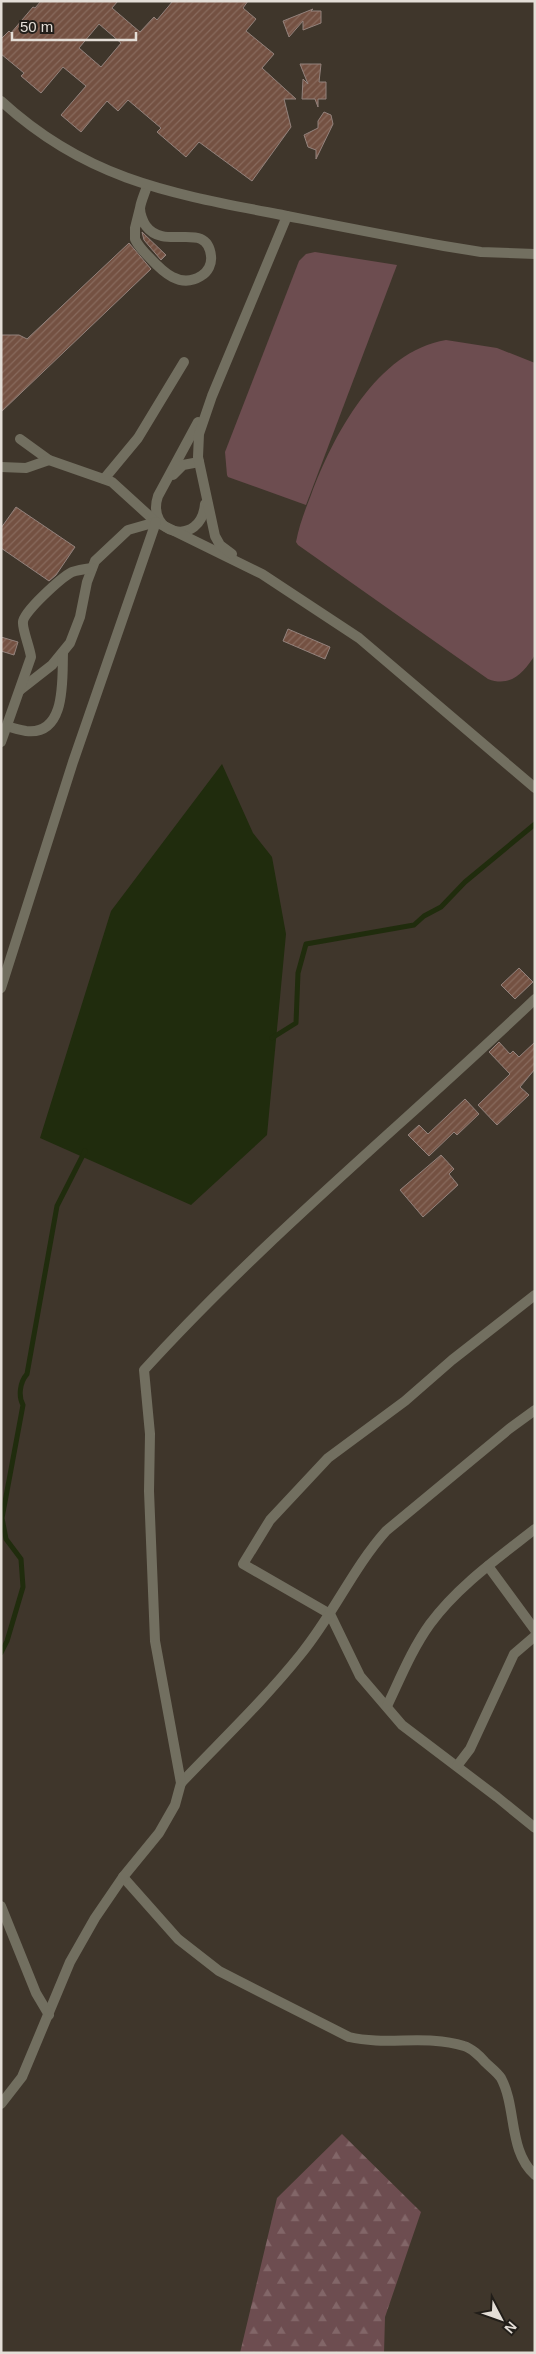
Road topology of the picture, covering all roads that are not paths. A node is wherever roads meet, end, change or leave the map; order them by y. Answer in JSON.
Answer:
{"nodes":[{"id":1,"x":1,"y":101,"type":"edge"},
{"id":2,"x":147,"y":186,"type":"junction"},
{"id":3,"x":140,"y":208,"type":"junction"},
{"id":4,"x":287,"y":216,"type":"junction"},
{"id":5,"x":535,"y":254,"type":"edge"},
{"id":6,"x":184,"y":362,"type":"dead end"},
{"id":7,"x":212,"y":396,"type":"junction"},
{"id":8,"x":20,"y":438,"type":"dead end"},
{"id":9,"x":49,"y":460,"type":"junction"},
{"id":10,"x":199,"y":462,"type":"junction"},
{"id":11,"x":1,"y":467,"type":"edge"},
{"id":12,"x":104,"y":479,"type":"junction"},
{"id":13,"x":166,"y":482,"type":"junction"},
{"id":14,"x":204,"y":486,"type":"junction"},
{"id":15,"x":156,"y":522,"type":"junction"},
{"id":16,"x":171,"y":530,"type":"junction"},
{"id":17,"x":92,"y":568,"type":"junction"},
{"id":18,"x":262,"y":574,"type":"junction"},
{"id":19,"x":63,"y":653,"type":"junction"},
{"id":20,"x":20,"y":690,"type":"junction"},
{"id":21,"x":7,"y":726,"type":"junction"},
{"id":22,"x":1,"y":742,"type":"edge"},
{"id":23,"x":535,"y":788,"type":"edge"},
{"id":24,"x":1,"y":988,"type":"edge"},
{"id":25,"x":535,"y":999,"type":"edge"},
{"id":26,"x":535,"y":1295,"type":"edge"},
{"id":27,"x":535,"y":1410,"type":"edge"},
{"id":28,"x":535,"y":1529,"type":"edge"},
{"id":29,"x":488,"y":1566,"type":"junction"},
{"id":30,"x":330,"y":1614,"type":"junction"},
{"id":31,"x":535,"y":1630,"type":"edge"},
{"id":32,"x":535,"y":1636,"type":"edge"},
{"id":33,"x":387,"y":1706,"type":"junction"},
{"id":34,"x":457,"y":1766,"type":"junction"},
{"id":35,"x":181,"y":1783,"type":"junction"},
{"id":36,"x":535,"y":1828,"type":"edge"},
{"id":37,"x":123,"y":1877,"type":"junction"},
{"id":38,"x":1,"y":1906,"type":"edge"},
{"id":39,"x":49,"y":2015,"type":"junction"},
{"id":40,"x":1,"y":2104,"type":"edge"},
{"id":41,"x":535,"y":2175,"type":"edge"}],
"edges":[{"from":1,"to":2,"type":"street"},
{"from":2,"to":3,"type":"street"},
{"from":2,"to":4,"type":"street"},
{"from":3,"to":3,"type":"street"},
{"from":4,"to":5,"type":"street"},
{"from":4,"to":7,"type":"street"},
{"from":6,"to":12,"type":"street"},
{"from":7,"to":10,"type":"street"},
{"from":7,"to":13,"type":"street"},
{"from":8,"to":9,"type":"street"},
{"from":9,"to":11,"type":"street"},
{"from":9,"to":12,"type":"street"},
{"from":10,"to":13,"type":"street"},
{"from":10,"to":14,"type":"street"},
{"from":12,"to":15,"type":"street"},
{"from":13,"to":16,"type":"street"},
{"from":14,"to":16,"type":"street"},
{"from":14,"to":18,"type":"street"},
{"from":15,"to":16,"type":"street"},
{"from":15,"to":17,"type":"street"},
{"from":15,"to":24,"type":"street"},
{"from":16,"to":18,"type":"street"},
{"from":17,"to":19,"type":"street"},
{"from":17,"to":20,"type":"street"},
{"from":18,"to":23,"type":"street"},
{"from":19,"to":20,"type":"street"},
{"from":19,"to":21,"type":"street"},
{"from":20,"to":21,"type":"street"},
{"from":21,"to":22,"type":"street"},
{"from":25,"to":35,"type":"street"},
{"from":26,"to":30,"type":"street"},
{"from":27,"to":30,"type":"street"},
{"from":28,"to":29,"type":"street"},
{"from":29,"to":31,"type":"street"},
{"from":29,"to":33,"type":"street"},
{"from":30,"to":33,"type":"street"},
{"from":30,"to":35,"type":"street"},
{"from":32,"to":34,"type":"street"},
{"from":33,"to":34,"type":"street"},
{"from":34,"to":36,"type":"street"},
{"from":35,"to":37,"type":"street"},
{"from":37,"to":39,"type":"street"},
{"from":37,"to":41,"type":"street"},
{"from":38,"to":39,"type":"street"},
{"from":39,"to":40,"type":"street"}]}
